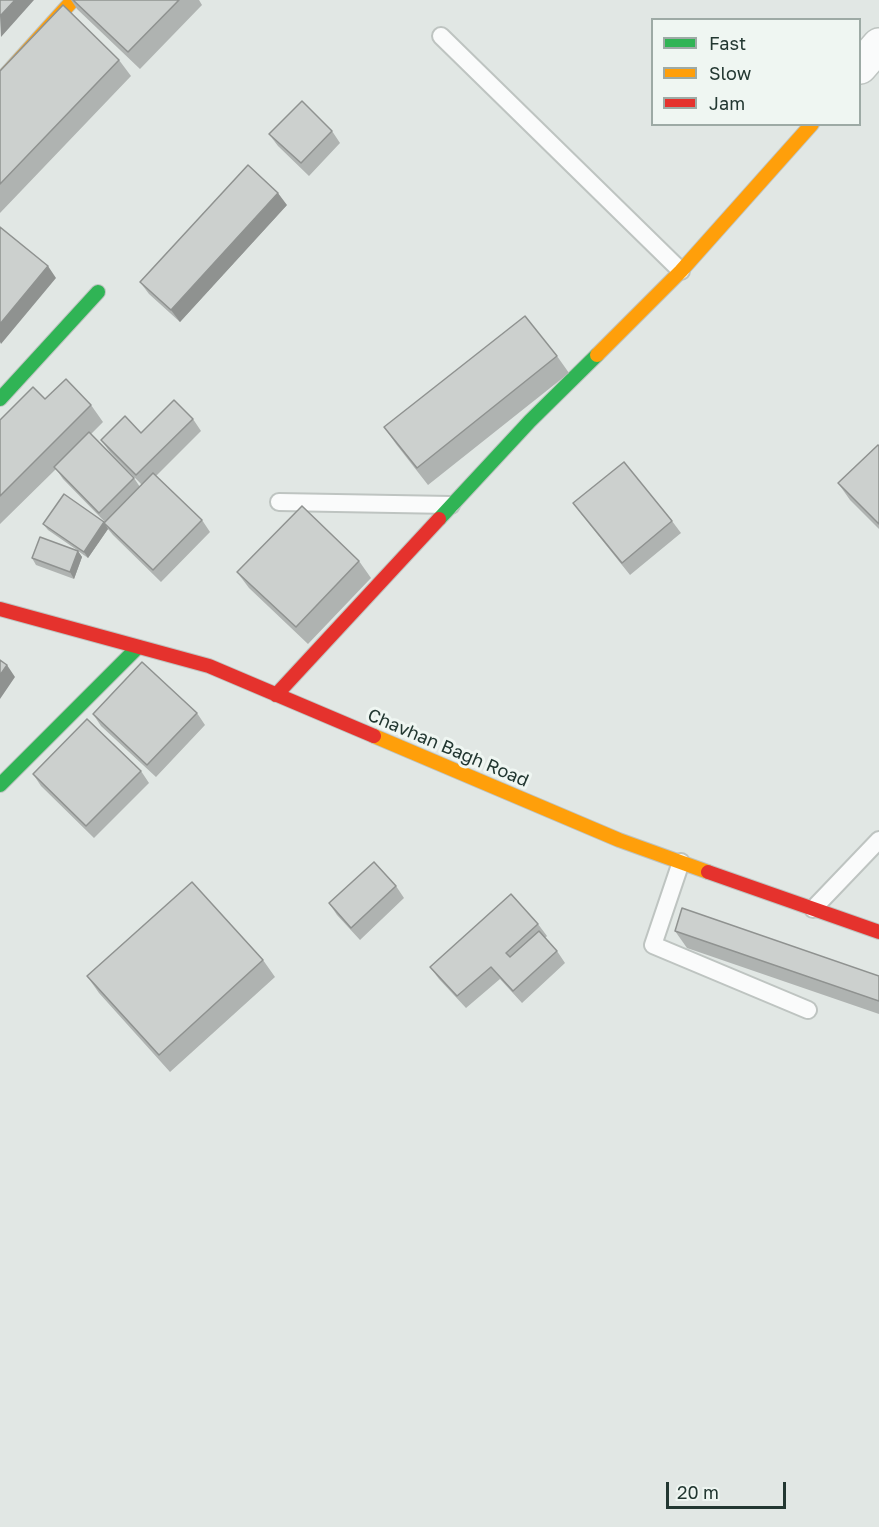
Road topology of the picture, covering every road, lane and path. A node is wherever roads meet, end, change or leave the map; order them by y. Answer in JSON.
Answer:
{"nodes":[{"id":1,"x":73,"y":0,"type":"edge"},
{"id":2,"x":441,"y":36,"type":"dead end"},
{"id":3,"x":879,"y":45,"type":"edge"},
{"id":4,"x":861,"y":66,"type":"edge"},
{"id":5,"x":0,"y":81,"type":"edge"},
{"id":6,"x":810,"y":126,"type":"edge"},
{"id":7,"x":681,"y":271,"type":"junction"},
{"id":8,"x":98,"y":292,"type":"dead end"},
{"id":9,"x":0,"y":399,"type":"edge"},
{"id":10,"x":279,"y":502,"type":"dead end"},
{"id":11,"x":451,"y":505,"type":"junction"},
{"id":12,"x":0,"y":609,"type":"edge"},
{"id":13,"x":138,"y":647,"type":"junction"},
{"id":14,"x":276,"y":695,"type":"junction"},
{"id":15,"x":0,"y":785,"type":"edge"},
{"id":16,"x":879,"y":840,"type":"edge"},
{"id":17,"x":681,"y":862,"type":"junction"},
{"id":18,"x":813,"y":909,"type":"junction"},
{"id":19,"x":879,"y":932,"type":"edge"},
{"id":20,"x":807,"y":1010,"type":"dead end"}],
"edges":[{"from":1,"to":5,"type":"street"},
{"from":2,"to":7,"type":"lane"},
{"from":3,"to":4,"type":"street"},
{"from":6,"to":7,"type":"street"},
{"from":7,"to":11,"type":"street"},
{"from":8,"to":9,"type":"street"},
{"from":10,"to":11,"type":"lane"},
{"from":11,"to":14,"type":"street"},
{"from":12,"to":13,"type":"street","name":"Chavhan Bagh Road"},
{"from":13,"to":14,"type":"street","name":"Chavhan Bagh Road"},
{"from":13,"to":15,"type":"street"},
{"from":14,"to":17,"type":"street","name":"Chavhan Bagh Road"},
{"from":16,"to":18,"type":"lane"},
{"from":17,"to":18,"type":"street","name":"Chavhan Bagh Road"},
{"from":17,"to":20,"type":"lane"},
{"from":18,"to":19,"type":"street","name":"Chavhan Bagh Road"}]}
